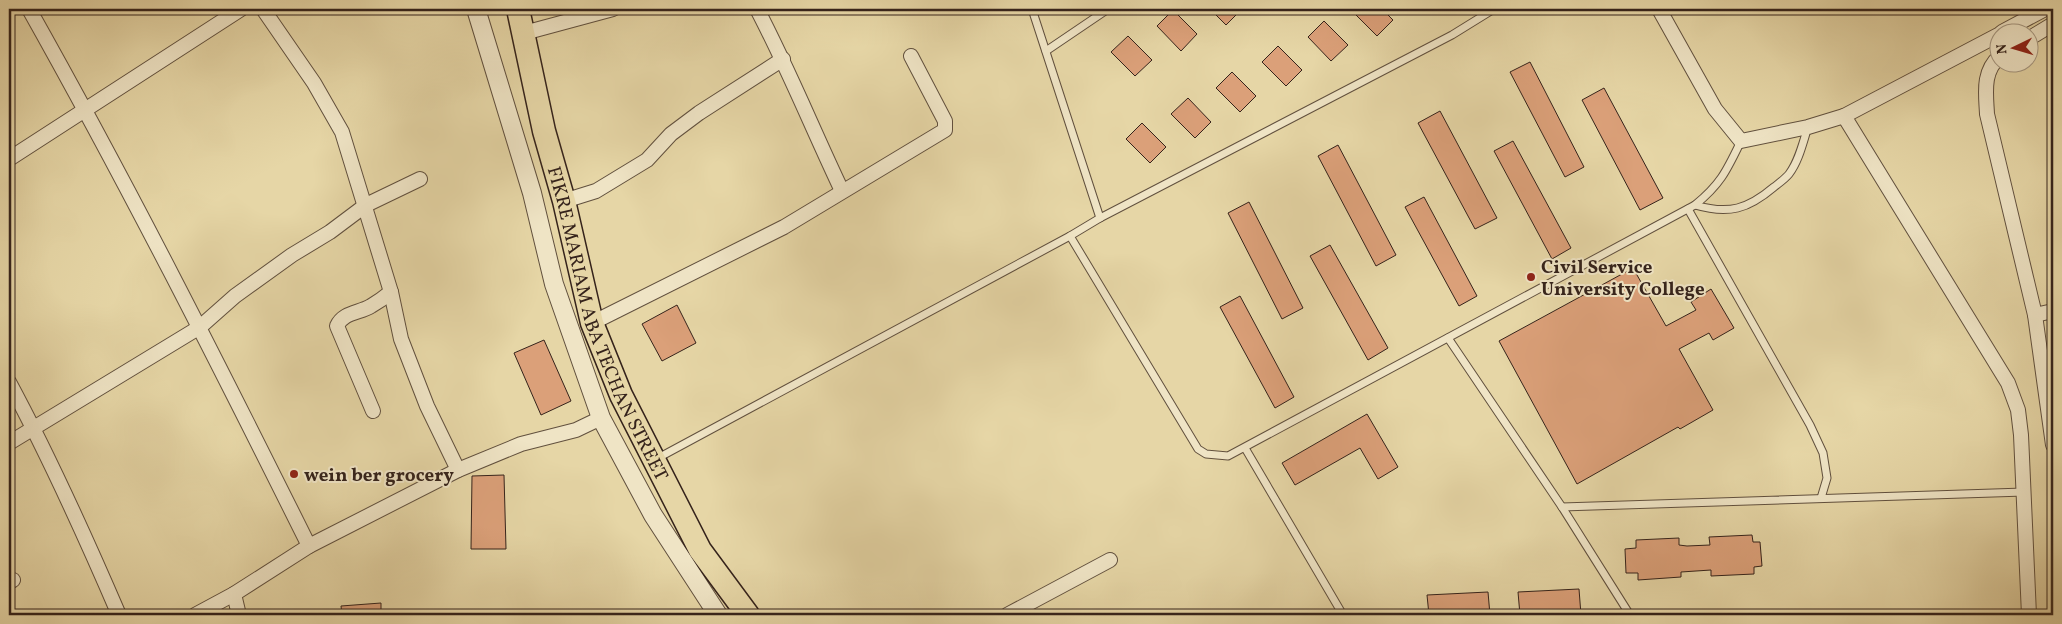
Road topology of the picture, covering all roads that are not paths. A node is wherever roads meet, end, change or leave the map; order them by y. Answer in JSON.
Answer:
{"nodes":[{"id":1,"x":29,"y":9,"type":"edge"},
{"id":2,"x":241,"y":9,"type":"edge"},
{"id":3,"x":263,"y":9,"type":"edge"},
{"id":4,"x":476,"y":9,"type":"edge"},
{"id":5,"x":518,"y":9,"type":"edge"},
{"id":6,"x":613,"y":9,"type":"edge"},
{"id":7,"x":757,"y":9,"type":"edge"},
{"id":8,"x":1032,"y":9,"type":"edge"},
{"id":9,"x":1108,"y":9,"type":"edge"},
{"id":10,"x":1494,"y":9,"type":"edge"},
{"id":11,"x":1659,"y":9,"type":"edge"},
{"id":12,"x":2045,"y":9,"type":"edge"},
{"id":13,"x":2021,"y":22,"type":"edge"},
{"id":14,"x":2053,"y":24,"type":"edge"},
{"id":15,"x":2040,"y":32,"type":"edge"},
{"id":16,"x":524,"y":33,"type":"junction"},
{"id":17,"x":1990,"y":39,"type":"edge"},
{"id":18,"x":1046,"y":51,"type":"junction"},
{"id":19,"x":911,"y":56,"type":"dead end"},
{"id":20,"x":783,"y":58,"type":"junction"},
{"id":21,"x":1990,"y":69,"type":"edge"},
{"id":22,"x":86,"y":110,"type":"junction"},
{"id":23,"x":1844,"y":116,"type":"junction"},
{"id":24,"x":1808,"y":127,"type":"junction"},
{"id":25,"x":1741,"y":141,"type":"junction"},
{"id":26,"x":9,"y":159,"type":"edge"},
{"id":27,"x":420,"y":179,"type":"dead end"},
{"id":28,"x":842,"y":191,"type":"junction"},
{"id":29,"x":564,"y":201,"type":"junction"},
{"id":30,"x":366,"y":205,"type":"junction"},
{"id":31,"x":1692,"y":207,"type":"junction"},
{"id":32,"x":1100,"y":218,"type":"junction"},
{"id":33,"x":1070,"y":236,"type":"junction"},
{"id":34,"x":392,"y":292,"type":"junction"},
{"id":35,"x":2053,"y":311,"type":"edge"},
{"id":36,"x":2035,"y":314,"type":"junction"},
{"id":37,"x":592,"y":323,"type":"junction"},
{"id":38,"x":200,"y":327,"type":"junction"},
{"id":39,"x":1448,"y":338,"type":"junction"},
{"id":40,"x":9,"y":382,"type":"edge"},
{"id":41,"x":373,"y":411,"type":"dead end"},
{"id":42,"x":601,"y":418,"type":"junction"},
{"id":43,"x":34,"y":428,"type":"junction"},
{"id":44,"x":9,"y":443,"type":"edge"},
{"id":45,"x":2053,"y":445,"type":"edge"},
{"id":46,"x":1245,"y":448,"type":"junction"},
{"id":47,"x":655,"y":460,"type":"junction"},
{"id":48,"x":458,"y":470,"type":"junction"},
{"id":49,"x":2024,"y":492,"type":"junction"},
{"id":50,"x":1820,"y":498,"type":"junction"},
{"id":51,"x":1562,"y":507,"type":"junction"},
{"id":52,"x":309,"y":546,"type":"junction"},
{"id":53,"x":1110,"y":560,"type":"dead end"},
{"id":54,"x":234,"y":594,"type":"junction"},
{"id":55,"x":119,"y":615,"type":"edge"},
{"id":56,"x":195,"y":615,"type":"edge"},
{"id":57,"x":239,"y":615,"type":"edge"},
{"id":58,"x":718,"y":615,"type":"edge"},
{"id":59,"x":748,"y":615,"type":"edge"},
{"id":60,"x":1007,"y":615,"type":"edge"},
{"id":61,"x":1343,"y":615,"type":"edge"},
{"id":62,"x":1630,"y":615,"type":"edge"},
{"id":63,"x":2029,"y":615,"type":"edge"}],
"edges":[{"from":1,"to":22,"type":"street"},
{"from":2,"to":22,"type":"street"},
{"from":3,"to":30,"type":"street"},
{"from":4,"to":42,"type":"street"},
{"from":5,"to":16,"type":"main road","name":"FIKRE MARIAM ABA TECHAN STREET"},
{"from":6,"to":16,"type":"street"},
{"from":7,"to":20,"type":"street"},
{"from":8,"to":18,"type":"lane"},
{"from":9,"to":18,"type":"lane"},
{"from":10,"to":32,"type":"lane"},
{"from":11,"to":25,"type":"street"},
{"from":12,"to":13,"type":"street"},
{"from":14,"to":15,"type":"street"},
{"from":16,"to":29,"type":"main road","name":"FIKRE MARIAM ABA TECHAN STREET"},
{"from":17,"to":23,"type":"street"},
{"from":18,"to":32,"type":"lane"},
{"from":19,"to":28,"type":"street"},
{"from":20,"to":28,"type":"street"},
{"from":20,"to":29,"type":"street"},
{"from":21,"to":36,"type":"street"},
{"from":22,"to":26,"type":"street"},
{"from":22,"to":38,"type":"street"},
{"from":23,"to":24,"type":"street"},
{"from":23,"to":49,"type":"street"},
{"from":24,"to":25,"type":"street"},
{"from":24,"to":31,"type":"lane"},
{"from":25,"to":31,"type":"lane"},
{"from":27,"to":30,"type":"street"},
{"from":28,"to":37,"type":"street"},
{"from":29,"to":37,"type":"main road","name":"FIKRE MARIAM ABA TECHAN STREET"},
{"from":30,"to":34,"type":"street"},
{"from":30,"to":38,"type":"street"},
{"from":31,"to":39,"type":"lane"},
{"from":31,"to":50,"type":"lane"},
{"from":32,"to":33,"type":"lane"},
{"from":33,"to":46,"type":"lane"},
{"from":33,"to":47,"type":"lane"},
{"from":34,"to":41,"type":"street"},
{"from":34,"to":48,"type":"street"},
{"from":35,"to":36,"type":"street"},
{"from":36,"to":45,"type":"street"},
{"from":37,"to":47,"type":"main road","name":"FIKRE MARIAM ABA TECHAN STREET"},
{"from":38,"to":43,"type":"street"},
{"from":38,"to":52,"type":"street"},
{"from":39,"to":46,"type":"lane"},
{"from":39,"to":51,"type":"lane"},
{"from":40,"to":43,"type":"street"},
{"from":42,"to":48,"type":"street"},
{"from":42,"to":58,"type":"street"},
{"from":43,"to":44,"type":"street"},
{"from":43,"to":55,"type":"street"},
{"from":46,"to":61,"type":"lane"},
{"from":47,"to":59,"type":"main road","name":"FIKRE MARIAM ABA TECHAN STREET"},
{"from":48,"to":52,"type":"street"},
{"from":49,"to":50,"type":"lane"},
{"from":49,"to":63,"type":"street"},
{"from":50,"to":51,"type":"lane"},
{"from":51,"to":62,"type":"lane"},
{"from":52,"to":54,"type":"street"},
{"from":53,"to":60,"type":"street"},
{"from":54,"to":56,"type":"street"},
{"from":54,"to":57,"type":"street"}]}
